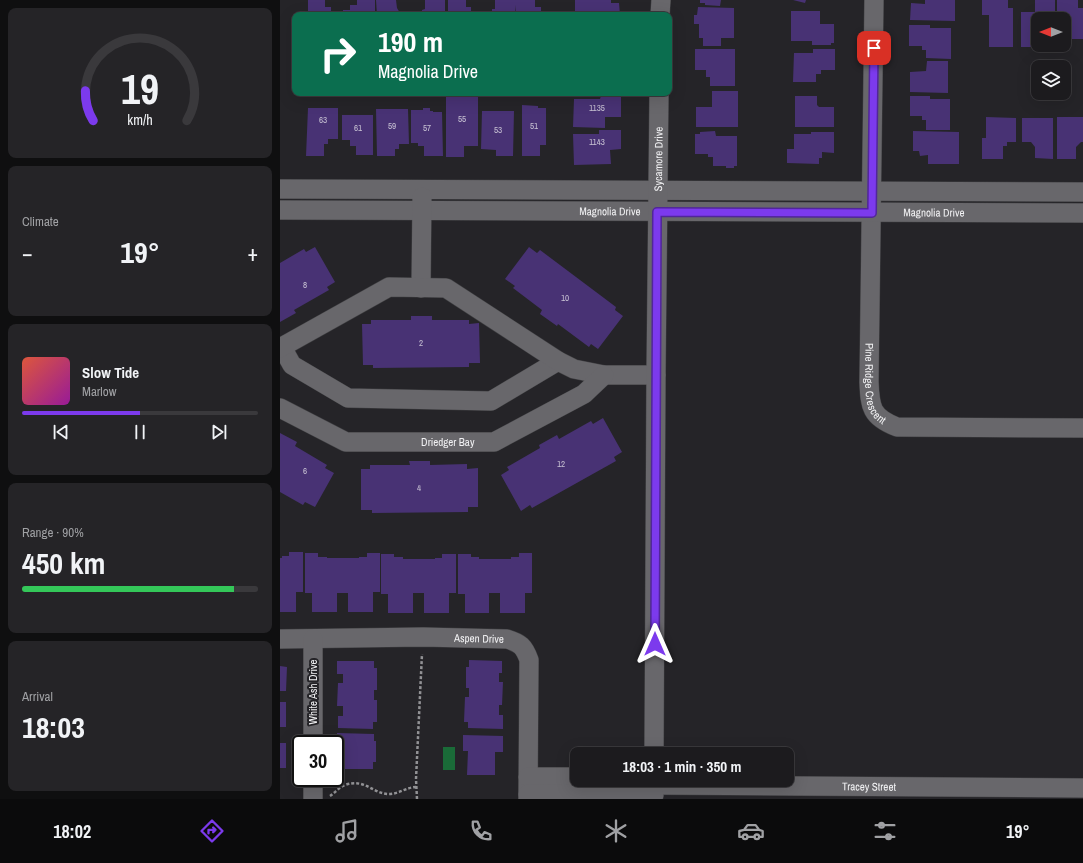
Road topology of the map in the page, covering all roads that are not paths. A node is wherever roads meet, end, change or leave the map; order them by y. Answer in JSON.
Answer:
{"nodes":[{"id":1,"x":660,"y":0,"type":"edge"},
{"id":2,"x":874,"y":0,"type":"edge"},
{"id":3,"x":660,"y":12,"type":"edge"},
{"id":4,"x":659,"y":96,"type":"edge"},
{"id":5,"x":280,"y":189,"type":"edge"},
{"id":6,"x":422,"y":190,"type":"junction"},
{"id":7,"x":658,"y":191,"type":"junction"},
{"id":8,"x":873,"y":191,"type":"junction"},
{"id":9,"x":1083,"y":192,"type":"edge"},
{"id":10,"x":280,"y":210,"type":"edge"},
{"id":11,"x":422,"y":210,"type":"junction"},
{"id":12,"x":657,"y":212,"type":"junction"},
{"id":13,"x":872,"y":213,"type":"junction"},
{"id":14,"x":1083,"y":213,"type":"edge"},
{"id":15,"x":421,"y":288,"type":"junction"},
{"id":16,"x":281,"y":347,"type":"edge"},
{"id":17,"x":558,"y":361,"type":"junction"},
{"id":18,"x":604,"y":375,"type":"junction"},
{"id":19,"x":656,"y":375,"type":"junction"},
{"id":20,"x":280,"y":408,"type":"edge"},
{"id":21,"x":1083,"y":428,"type":"edge"},
{"id":22,"x":280,"y":639,"type":"edge"},
{"id":23,"x":313,"y":639,"type":"junction"},
{"id":24,"x":313,"y":735,"type":"edge"},
{"id":25,"x":654,"y":747,"type":"edge"},
{"id":26,"x":570,"y":779,"type":"edge"},
{"id":27,"x":312,"y":787,"type":"edge"},
{"id":28,"x":1083,"y":788,"type":"edge"},
{"id":29,"x":528,"y":790,"type":"edge"},
{"id":30,"x":654,"y":790,"type":"edge"},
{"id":31,"x":312,"y":799,"type":"edge"}],
"edges":[{"from":1,"to":3,"type":"street"},
{"from":2,"to":8,"type":"street","name":"Pine Ridge Crescent"},
{"from":4,"to":7,"type":"street","name":"Sycamore Drive"},
{"from":5,"to":6,"type":"street","name":"Magnolia Drive"},
{"from":6,"to":7,"type":"street","name":"Magnolia Drive"},
{"from":6,"to":11,"type":"street"},
{"from":7,"to":8,"type":"street","name":"Magnolia Drive"},
{"from":7,"to":12,"type":"street","name":"Sycamore Drive"},
{"from":8,"to":9,"type":"street","name":"Magnolia Drive"},
{"from":8,"to":13,"type":"street","name":"Pine Ridge Crescent"},
{"from":10,"to":11,"type":"street","name":"Magnolia Drive"},
{"from":11,"to":12,"type":"street","name":"Magnolia Drive"},
{"from":11,"to":15,"type":"street"},
{"from":12,"to":13,"type":"street","name":"Magnolia Drive"},
{"from":12,"to":19,"type":"street","name":"Sycamore Drive"},
{"from":13,"to":14,"type":"street","name":"Magnolia Drive"},
{"from":13,"to":21,"type":"street","name":"Pine Ridge Crescent"},
{"from":15,"to":16,"type":"street"},
{"from":15,"to":17,"type":"street"},
{"from":16,"to":17,"type":"street"},
{"from":17,"to":18,"type":"street"},
{"from":18,"to":19,"type":"street"},
{"from":18,"to":20,"type":"street","name":"Driedger Bay"},
{"from":19,"to":25,"type":"street","name":"Sycamore Drive"},
{"from":22,"to":23,"type":"street","name":"Aspen Drive"},
{"from":23,"to":24,"type":"street","name":"White Ash Drive"},
{"from":23,"to":29,"type":"street","name":"Aspen Drive"},
{"from":26,"to":29,"type":"street"},
{"from":27,"to":31,"type":"street"},
{"from":28,"to":30,"type":"street","name":"Tracey Street"},
{"from":29,"to":30,"type":"street","name":"Tracey Street"}]}
